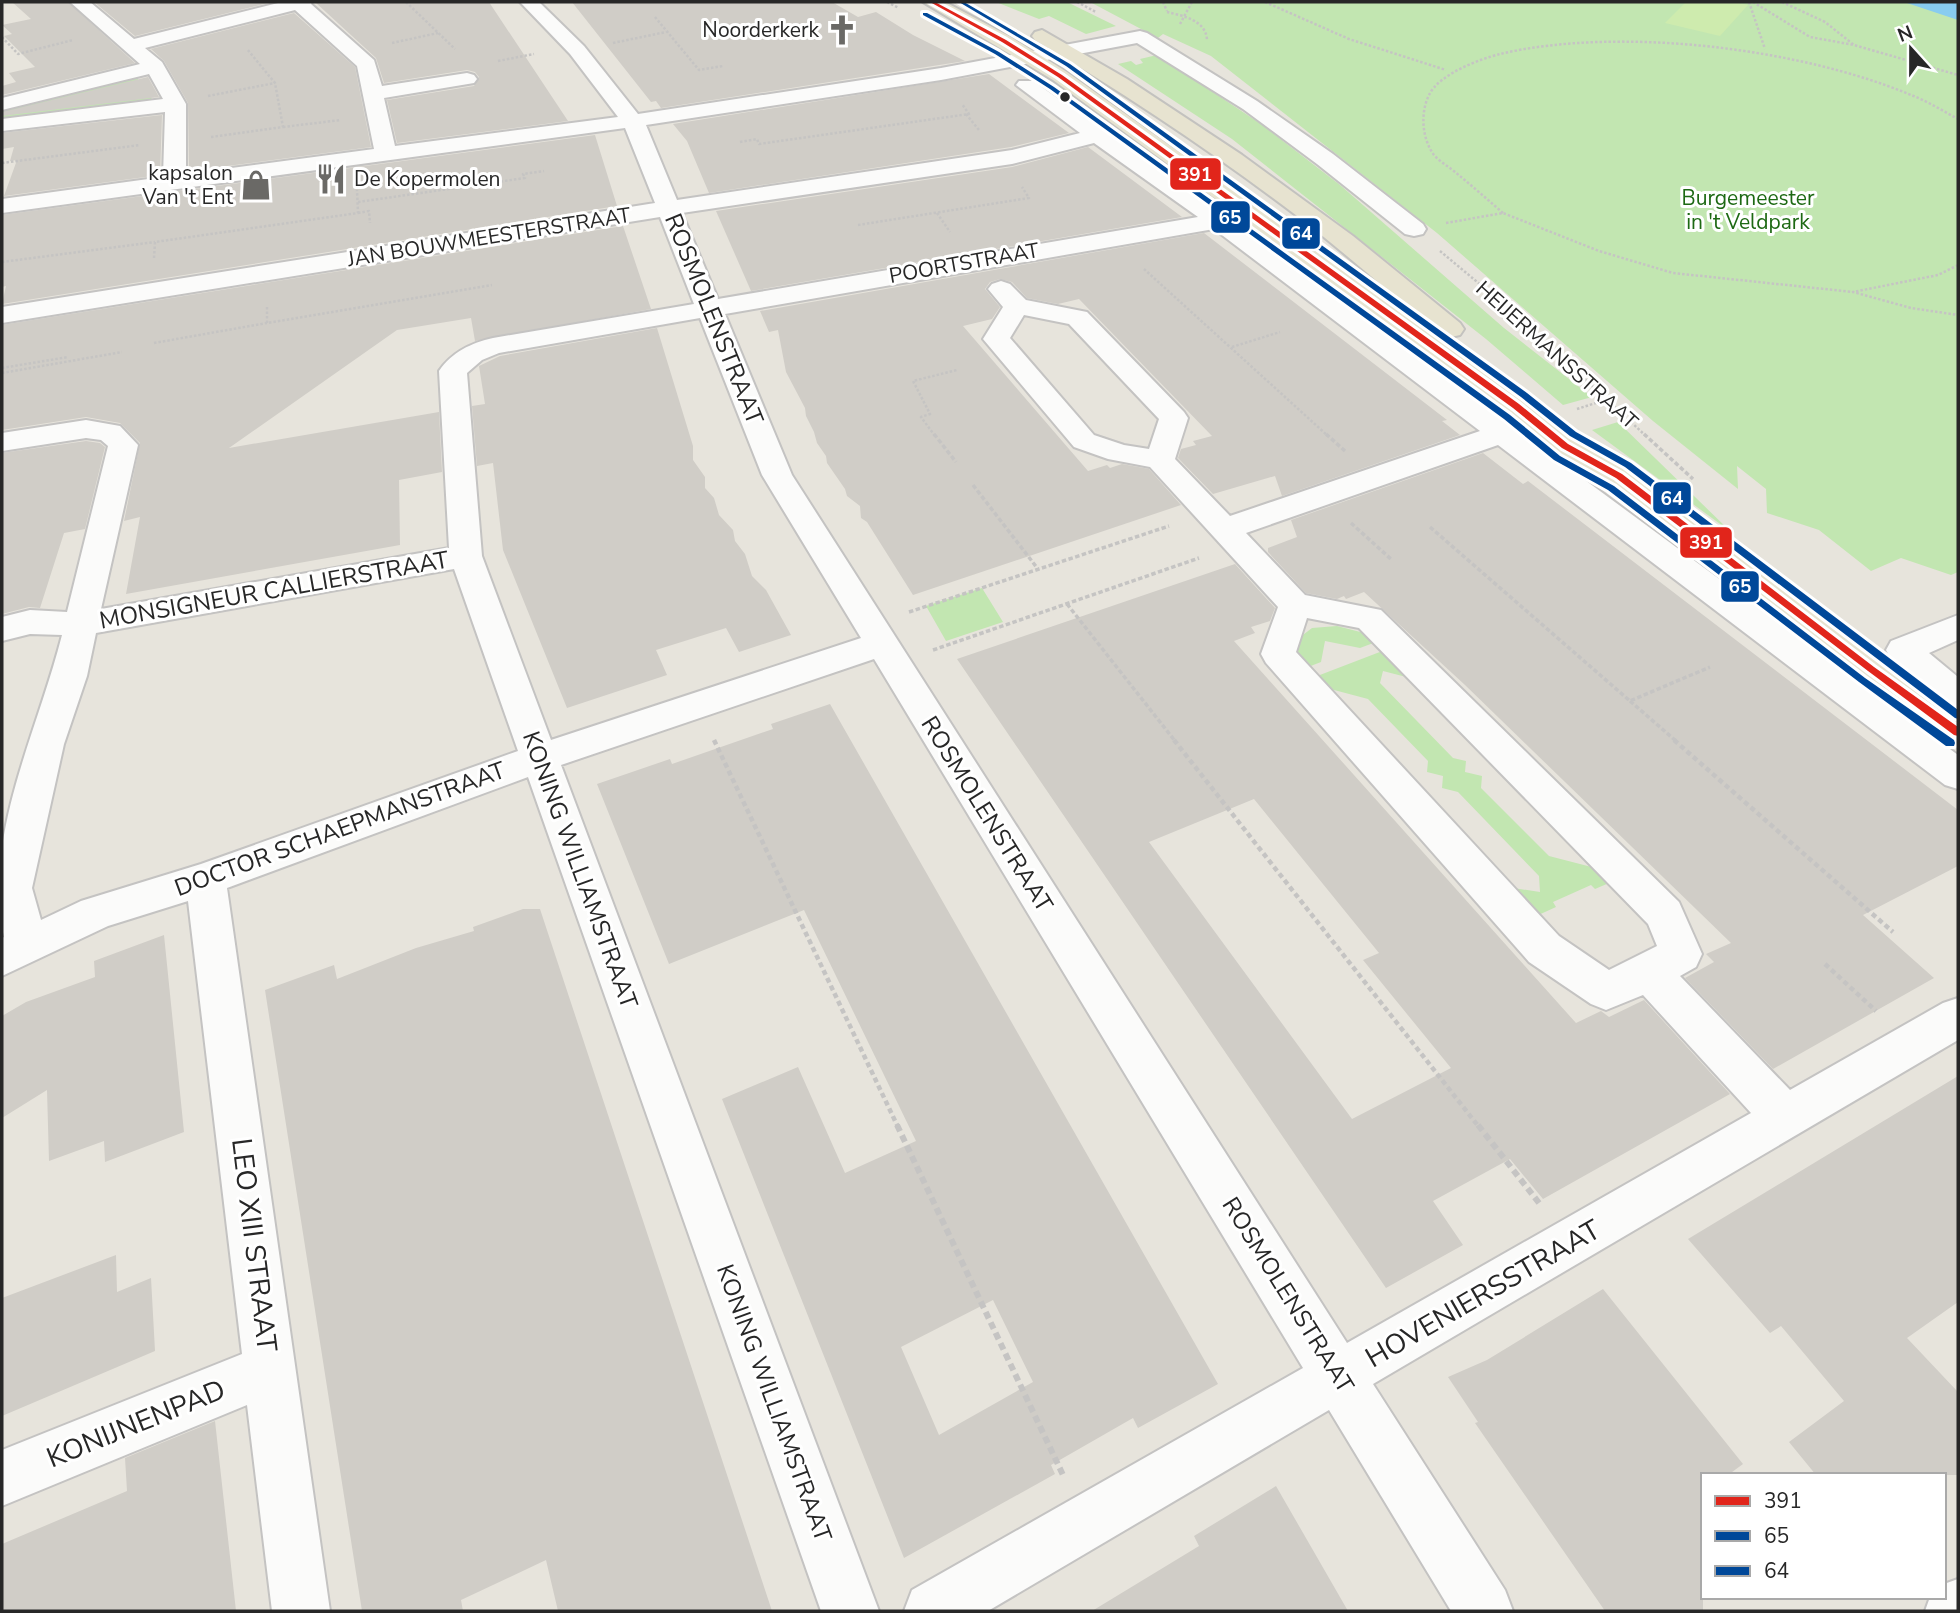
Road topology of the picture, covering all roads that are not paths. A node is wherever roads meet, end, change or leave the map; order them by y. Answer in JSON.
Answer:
{"nodes":[{"id":1,"x":79,"y":2,"type":"edge"},
{"id":2,"x":529,"y":2,"type":"edge"},
{"id":3,"x":932,"y":2,"type":"edge"},
{"id":4,"x":979,"y":2,"type":"edge"},
{"id":5,"x":302,"y":3,"type":"edge"},
{"id":6,"x":132,"y":45,"type":"junction"},
{"id":7,"x":1069,"y":52,"type":"junction"},
{"id":8,"x":1032,"y":58,"type":"junction"},
{"id":9,"x":155,"y":66,"type":"junction"},
{"id":10,"x":465,"y":73,"type":"road end"},
{"id":11,"x":1026,"y":85,"type":"dead end"},
{"id":12,"x":176,"y":103,"type":"junction"},
{"id":13,"x":2,"y":104,"type":"edge"},
{"id":14,"x":376,"y":104,"type":"junction"},
{"id":15,"x":633,"y":121,"type":"junction"},
{"id":16,"x":2,"y":125,"type":"edge"},
{"id":17,"x":1099,"y":135,"type":"junction"},
{"id":18,"x":386,"y":154,"type":"junction"},
{"id":19,"x":174,"y":183,"type":"junction"},
{"id":20,"x":2,"y":206,"type":"edge"},
{"id":21,"x":669,"y":208,"type":"junction"},
{"id":22,"x":1219,"y":221,"type":"junction"},
{"id":23,"x":1414,"y":229,"type":"road end"},
{"id":24,"x":976,"y":261,"type":"junction"},
{"id":25,"x":1017,"y":306,"type":"junction"},
{"id":26,"x":710,"y":308,"type":"junction"},
{"id":27,"x":2,"y":315,"type":"edge"},
{"id":28,"x":1503,"y":433,"type":"junction"},
{"id":29,"x":2,"y":442,"type":"edge"},
{"id":30,"x":1160,"y":460,"type":"junction"},
{"id":31,"x":1619,"y":476,"type":"junction"},
{"id":32,"x":1225,"y":529,"type":"junction"},
{"id":33,"x":466,"y":556,"type":"junction"},
{"id":34,"x":1295,"y":605,"type":"junction"},
{"id":35,"x":81,"y":624,"type":"junction"},
{"id":36,"x":1958,"y":627,"type":"edge"},
{"id":37,"x":2,"y":629,"type":"edge"},
{"id":38,"x":881,"y":644,"type":"junction"},
{"id":39,"x":1958,"y":696,"type":"edge"},
{"id":40,"x":1958,"y":733,"type":"edge"},
{"id":41,"x":539,"y":758,"type":"junction"},
{"id":42,"x":1958,"y":775,"type":"edge"},
{"id":43,"x":205,"y":879,"type":"junction"},
{"id":44,"x":14,"y":951,"type":"edge"},
{"id":45,"x":1649,"y":972,"type":"junction"},
{"id":46,"x":1958,"y":1017,"type":"edge"},
{"id":47,"x":1785,"y":1117,"type":"junction"},
{"id":48,"x":270,"y":1369,"type":"junction"},
{"id":49,"x":1340,"y":1377,"type":"junction"},
{"id":50,"x":2,"y":1478,"type":"edge"},
{"id":51,"x":300,"y":1611,"type":"edge"},
{"id":52,"x":850,"y":1611,"type":"edge"},
{"id":53,"x":933,"y":1611,"type":"edge"},
{"id":54,"x":1484,"y":1611,"type":"edge"}],
"edges":[{"from":1,"to":6,"type":"street"},
{"from":2,"to":15,"type":"street","name":"ROSMOLENSTRAAT"},
{"from":3,"to":8,"type":"main road","name":"HEIJERMANSSTRAAT"},
{"from":4,"to":7,"type":"main road","name":"HEIJERMANSSTRAAT"},
{"from":5,"to":6,"type":"street"},
{"from":5,"to":14,"type":"street"},
{"from":6,"to":9,"type":"street"},
{"from":7,"to":8,"type":"street"},
{"from":7,"to":23,"type":"street"},
{"from":7,"to":31,"type":"main road","name":"HEIJERMANSSTRAAT"},
{"from":8,"to":15,"type":"street"},
{"from":8,"to":31,"type":"main road","name":"HEIJERMANSSTRAAT"},
{"from":9,"to":12,"type":"street"},
{"from":9,"to":13,"type":"street"},
{"from":10,"to":14,"type":"street"},
{"from":11,"to":17,"type":"street"},
{"from":12,"to":16,"type":"street"},
{"from":12,"to":19,"type":"street"},
{"from":14,"to":18,"type":"street"},
{"from":15,"to":18,"type":"street"},
{"from":15,"to":21,"type":"street","name":"ROSMOLENSTRAAT"},
{"from":17,"to":21,"type":"street","name":"JAN BOUWMEESTERSTRAAT"},
{"from":17,"to":22,"type":"street"},
{"from":18,"to":19,"type":"street"},
{"from":19,"to":20,"type":"street"},
{"from":21,"to":26,"type":"street","name":"ROSMOLENSTRAAT"},
{"from":21,"to":27,"type":"street","name":"JAN BOUWMEESTERSTRAAT"},
{"from":22,"to":24,"type":"street","name":"POORTSTRAAT"},
{"from":22,"to":28,"type":"street"},
{"from":24,"to":25,"type":"street"},
{"from":24,"to":26,"type":"street","name":"POORTSTRAAT"},
{"from":25,"to":30,"type":"street"},
{"from":25,"to":30,"type":"street"},
{"from":26,"to":33,"type":"street","name":"KONING WILLIAMSTRAAT"},
{"from":26,"to":38,"type":"street","name":"ROSMOLENSTRAAT"},
{"from":28,"to":32,"type":"street"},
{"from":28,"to":42,"type":"street"},
{"from":29,"to":35,"type":"street"},
{"from":30,"to":32,"type":"street"},
{"from":31,"to":40,"type":"main road","name":"HEIJERMANSSTRAAT"},
{"from":32,"to":34,"type":"street"},
{"from":33,"to":35,"type":"street","name":"MONSIGNEUR CALLIERSTRAAT"},
{"from":33,"to":41,"type":"street","name":"KONING WILLIAMSTRAAT"},
{"from":34,"to":45,"type":"street"},
{"from":34,"to":45,"type":"street"},
{"from":35,"to":37,"type":"street","name":"MONSIGNEUR CALLIERSTRAAT"},
{"from":35,"to":44,"type":"street"},
{"from":36,"to":39,"type":"street"},
{"from":38,"to":41,"type":"street","name":"DOCTOR SCHAEPMANSTRAAT"},
{"from":38,"to":49,"type":"street","name":"ROSMOLENSTRAAT"},
{"from":41,"to":43,"type":"street","name":"DOCTOR SCHAEPMANSTRAAT"},
{"from":41,"to":52,"type":"street","name":"KONING WILLIAMSTRAAT"},
{"from":43,"to":44,"type":"street","name":"DOCTOR SCHAEPMANSTRAAT"},
{"from":43,"to":48,"type":"street","name":"LEO XIII STRAAT"},
{"from":45,"to":47,"type":"street"},
{"from":46,"to":47,"type":"street","name":"HOVENIERSSTRAAT"},
{"from":47,"to":49,"type":"street","name":"HOVENIERSSTRAAT"},
{"from":48,"to":50,"type":"street","name":"KONIJNENPAD"},
{"from":48,"to":51,"type":"street","name":"LEO XIII STRAAT"},
{"from":49,"to":53,"type":"street","name":"HOVENIERSSTRAAT"},
{"from":49,"to":54,"type":"street","name":"ROSMOLENSTRAAT"}]}
